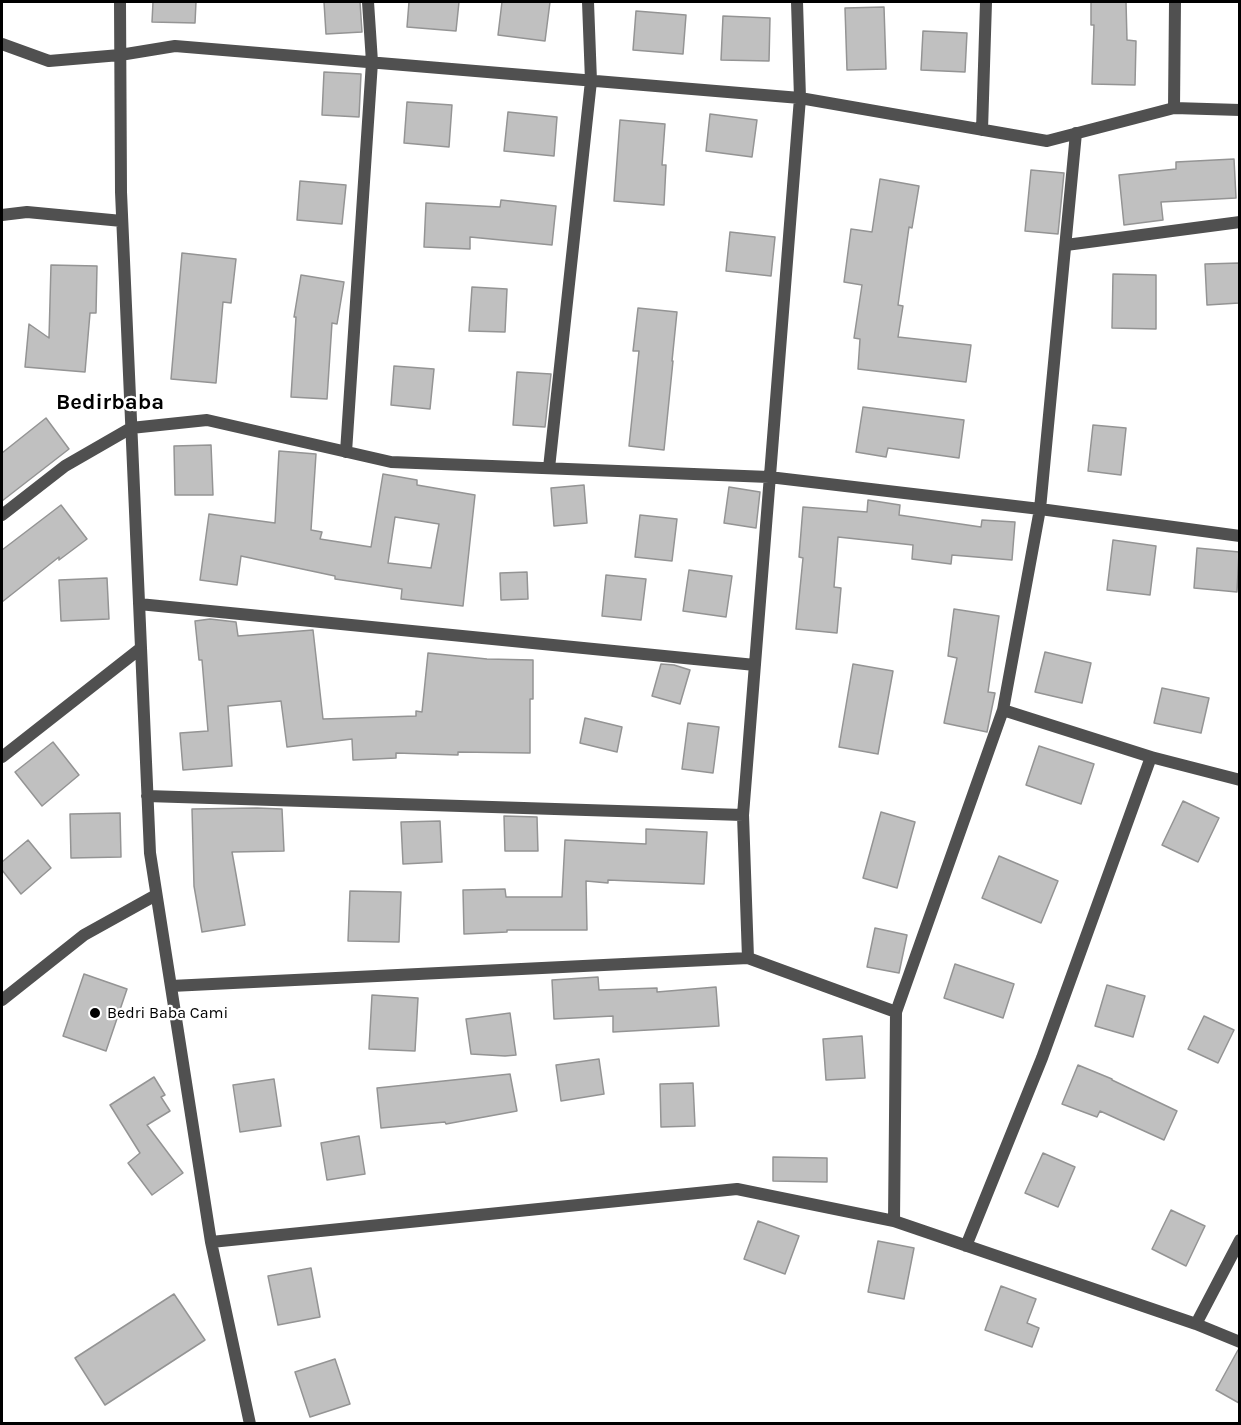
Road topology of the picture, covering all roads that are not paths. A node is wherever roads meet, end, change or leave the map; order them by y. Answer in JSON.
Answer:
{"nodes":[{"id":1,"x":120,"y":2,"type":"edge"},
{"id":2,"x":368,"y":2,"type":"edge"},
{"id":3,"x":588,"y":2,"type":"edge"},
{"id":4,"x":797,"y":2,"type":"edge"},
{"id":5,"x":986,"y":2,"type":"edge"},
{"id":6,"x":1175,"y":2,"type":"edge"},
{"id":7,"x":2,"y":44,"type":"edge"},
{"id":8,"x":120,"y":55,"type":"junction"},
{"id":9,"x":372,"y":62,"type":"junction"},
{"id":10,"x":591,"y":81,"type":"junction"},
{"id":11,"x":800,"y":98,"type":"junction"},
{"id":12,"x":1174,"y":108,"type":"junction"},
{"id":13,"x":1239,"y":110,"type":"edge"},
{"id":14,"x":982,"y":130,"type":"junction"},
{"id":15,"x":1076,"y":134,"type":"junction"},
{"id":16,"x":2,"y":215,"type":"edge"},
{"id":17,"x":122,"y":221,"type":"junction"},
{"id":18,"x":1239,"y":222,"type":"edge"},
{"id":19,"x":1066,"y":245,"type":"junction"},
{"id":20,"x":131,"y":428,"type":"junction"},
{"id":21,"x":346,"y":452,"type":"junction"},
{"id":22,"x":549,"y":468,"type":"junction"},
{"id":23,"x":769,"y":477,"type":"junction"},
{"id":24,"x":1040,"y":508,"type":"junction"},
{"id":25,"x":2,"y":515,"type":"edge"},
{"id":26,"x":1239,"y":536,"type":"edge"},
{"id":27,"x":139,"y":604,"type":"junction"},
{"id":28,"x":141,"y":648,"type":"junction"},
{"id":29,"x":755,"y":665,"type":"junction"},
{"id":30,"x":1003,"y":710,"type":"junction"},
{"id":31,"x":1151,"y":757,"type":"junction"},
{"id":32,"x":2,"y":758,"type":"edge"},
{"id":33,"x":1239,"y":780,"type":"edge"},
{"id":34,"x":147,"y":796,"type":"junction"},
{"id":35,"x":743,"y":815,"type":"junction"},
{"id":36,"x":156,"y":895,"type":"junction"},
{"id":37,"x":748,"y":958,"type":"junction"},
{"id":38,"x":171,"y":986,"type":"junction"},
{"id":39,"x":2,"y":1000,"type":"edge"},
{"id":40,"x":897,"y":1012,"type":"junction"},
{"id":41,"x":894,"y":1221,"type":"junction"},
{"id":42,"x":1239,"y":1240,"type":"edge"},
{"id":43,"x":212,"y":1242,"type":"junction"},
{"id":44,"x":966,"y":1246,"type":"junction"},
{"id":45,"x":1196,"y":1324,"type":"junction"},
{"id":46,"x":1239,"y":1342,"type":"edge"},
{"id":47,"x":250,"y":1424,"type":"edge"}],
"edges":[{"from":1,"to":8,"type":"street"},
{"from":2,"to":9,"type":"street"},
{"from":3,"to":10,"type":"street"},
{"from":4,"to":11,"type":"street"},
{"from":5,"to":14,"type":"street"},
{"from":6,"to":12,"type":"street"},
{"from":7,"to":8,"type":"street"},
{"from":8,"to":9,"type":"street"},
{"from":8,"to":17,"type":"street"},
{"from":9,"to":10,"type":"street"},
{"from":9,"to":21,"type":"street"},
{"from":10,"to":11,"type":"street"},
{"from":10,"to":22,"type":"street"},
{"from":11,"to":14,"type":"street"},
{"from":11,"to":23,"type":"street"},
{"from":12,"to":13,"type":"street"},
{"from":12,"to":15,"type":"street"},
{"from":14,"to":15,"type":"street"},
{"from":15,"to":19,"type":"street"},
{"from":16,"to":17,"type":"street"},
{"from":17,"to":20,"type":"street"},
{"from":18,"to":19,"type":"street"},
{"from":19,"to":24,"type":"street"},
{"from":20,"to":21,"type":"street"},
{"from":20,"to":25,"type":"street"},
{"from":20,"to":27,"type":"street"},
{"from":21,"to":22,"type":"street"},
{"from":22,"to":23,"type":"street"},
{"from":23,"to":24,"type":"street"},
{"from":23,"to":29,"type":"street"},
{"from":24,"to":26,"type":"street"},
{"from":24,"to":30,"type":"street"},
{"from":27,"to":28,"type":"street"},
{"from":27,"to":29,"type":"street"},
{"from":28,"to":32,"type":"street"},
{"from":28,"to":34,"type":"street"},
{"from":29,"to":35,"type":"street"},
{"from":30,"to":31,"type":"street"},
{"from":30,"to":40,"type":"street"},
{"from":31,"to":33,"type":"street"},
{"from":31,"to":44,"type":"street"},
{"from":34,"to":35,"type":"street"},
{"from":34,"to":36,"type":"street"},
{"from":35,"to":37,"type":"street"},
{"from":36,"to":38,"type":"street"},
{"from":36,"to":39,"type":"street"},
{"from":37,"to":38,"type":"street"},
{"from":37,"to":40,"type":"street"},
{"from":38,"to":43,"type":"street"},
{"from":40,"to":41,"type":"street"},
{"from":41,"to":43,"type":"street"},
{"from":41,"to":44,"type":"street"},
{"from":42,"to":45,"type":"street"},
{"from":43,"to":47,"type":"street"},
{"from":44,"to":45,"type":"street"},
{"from":45,"to":46,"type":"street"}]}
